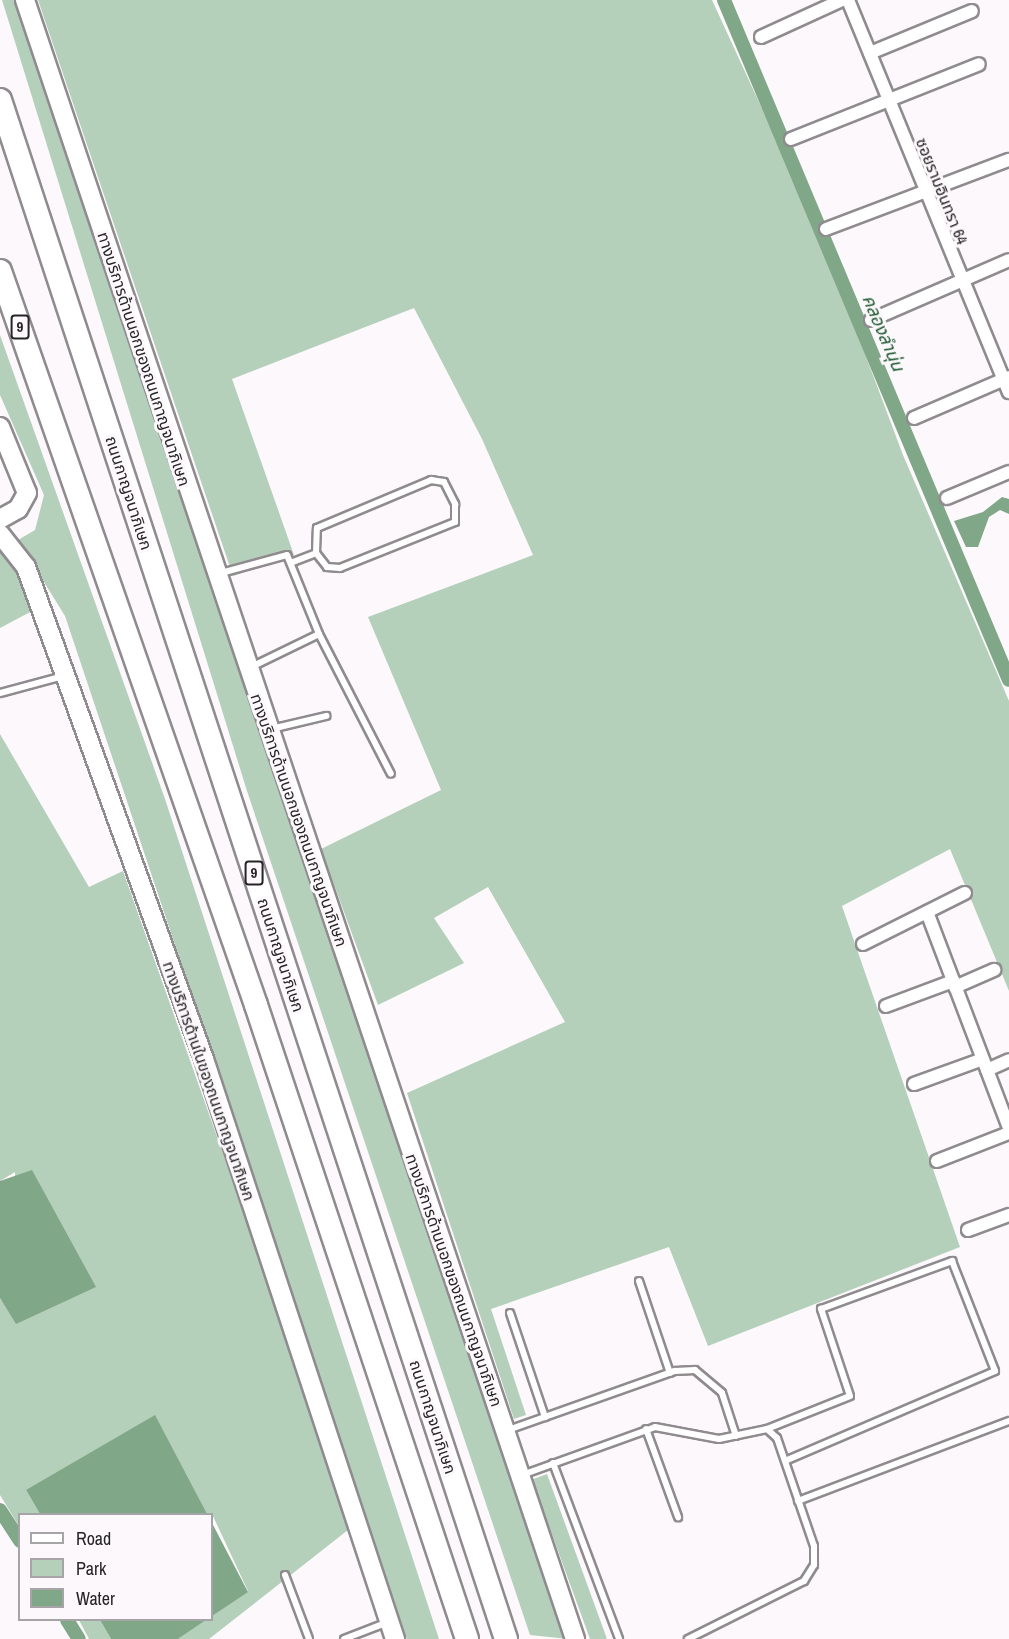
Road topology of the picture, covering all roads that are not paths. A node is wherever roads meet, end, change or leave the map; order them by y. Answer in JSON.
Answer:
{"nodes":[{"id":1,"x":25,"y":0,"type":"edge"},
{"id":2,"x":842,"y":0,"type":"edge"},
{"id":3,"x":848,"y":0,"type":"edge"},
{"id":4,"x":972,"y":11,"type":"dead end"},
{"id":5,"x":761,"y":37,"type":"dead end"},
{"id":6,"x":870,"y":53,"type":"junction"},
{"id":7,"x":979,"y":64,"type":"dead end"},
{"id":8,"x":888,"y":100,"type":"junction"},
{"id":9,"x":1,"y":101,"type":"edge"},
{"id":10,"x":791,"y":139,"type":"dead end"},
{"id":11,"x":1009,"y":160,"type":"edge"},
{"id":12,"x":925,"y":192,"type":"junction"},
{"id":13,"x":826,"y":229,"type":"dead end"},
{"id":14,"x":1009,"y":260,"type":"edge"},
{"id":15,"x":0,"y":271,"type":"edge"},
{"id":16,"x":960,"y":279,"type":"junction"},
{"id":17,"x":871,"y":320,"type":"dead end"},
{"id":18,"x":1005,"y":378,"type":"edge"},
{"id":19,"x":1009,"y":392,"type":"edge"},
{"id":20,"x":914,"y":418,"type":"dead end"},
{"id":21,"x":0,"y":427,"type":"edge"},
{"id":22,"x":1009,"y":472,"type":"edge"},
{"id":23,"x":947,"y":498,"type":"dead end"},
{"id":24,"x":0,"y":519,"type":"edge"},
{"id":25,"x":0,"y":534,"type":"edge"},
{"id":26,"x":316,"y":553,"type":"junction"},
{"id":27,"x":293,"y":562,"type":"junction"},
{"id":28,"x":217,"y":575,"type":"junction"},
{"id":29,"x":319,"y":634,"type":"junction"},
{"id":30,"x":248,"y":668,"type":"junction"},
{"id":31,"x":65,"y":675,"type":"junction"},
{"id":32,"x":0,"y":693,"type":"edge"},
{"id":33,"x":326,"y":716,"type":"dead end"},
{"id":34,"x":268,"y":729,"type":"junction"},
{"id":35,"x":391,"y":774,"type":"dead end"},
{"id":36,"x":965,"y":893,"type":"dead end"},
{"id":37,"x":927,"y":912,"type":"junction"},
{"id":38,"x":863,"y":944,"type":"dead end"},
{"id":39,"x":994,"y":970,"type":"dead end"},
{"id":40,"x":954,"y":984,"type":"junction"},
{"id":41,"x":886,"y":1006,"type":"dead end"},
{"id":42,"x":1009,"y":1060,"type":"edge"},
{"id":43,"x":985,"y":1064,"type":"junction"},
{"id":44,"x":914,"y":1084,"type":"dead end"},
{"id":45,"x":1009,"y":1130,"type":"edge"},
{"id":46,"x":937,"y":1161,"type":"dead end"},
{"id":47,"x":1009,"y":1215,"type":"edge"},
{"id":48,"x":968,"y":1230,"type":"dead end"},
{"id":49,"x":639,"y":1281,"type":"dead end"},
{"id":50,"x":510,"y":1313,"type":"dead end"},
{"id":51,"x":669,"y":1373,"type":"junction"},
{"id":52,"x":544,"y":1417,"type":"junction"},
{"id":53,"x":1009,"y":1421,"type":"edge"},
{"id":54,"x":646,"y":1429,"type":"junction"},
{"id":55,"x":767,"y":1429,"type":"junction"},
{"id":56,"x":505,"y":1431,"type":"junction"},
{"id":57,"x":736,"y":1436,"type":"junction"},
{"id":58,"x":784,"y":1461,"type":"junction"},
{"id":59,"x":553,"y":1463,"type":"junction"},
{"id":60,"x":520,"y":1475,"type":"junction"},
{"id":61,"x":798,"y":1502,"type":"junction"},
{"id":62,"x":678,"y":1517,"type":"dead end"},
{"id":63,"x":285,"y":1575,"type":"dead end"},
{"id":64,"x":389,"y":1622,"type":"junction"},
{"id":65,"x":309,"y":1639,"type":"edge"},
{"id":66,"x":344,"y":1639,"type":"edge"},
{"id":67,"x":395,"y":1639,"type":"edge"},
{"id":68,"x":467,"y":1639,"type":"edge"},
{"id":69,"x":506,"y":1639,"type":"edge"},
{"id":70,"x":574,"y":1639,"type":"edge"},
{"id":71,"x":619,"y":1639,"type":"edge"},
{"id":72,"x":688,"y":1639,"type":"edge"}],
"edges":[{"from":1,"to":28,"type":"main road","name":"ทางบริการด้านนอกของถนนกาญจนาภิเษก"},
{"from":2,"to":5,"type":"street"},
{"from":3,"to":6,"type":"street","name":"ซอยรามอินทรา 64"},
{"from":4,"to":6,"type":"street"},
{"from":6,"to":8,"type":"street","name":"ซอยรามอินทรา 64"},
{"from":7,"to":8,"type":"street"},
{"from":8,"to":10,"type":"street"},
{"from":8,"to":12,"type":"street","name":"ซอยรามอินทรา 64"},
{"from":9,"to":69,"type":"highway","name":"ถนนกาญจนาภิเษก","number":"9"},
{"from":11,"to":12,"type":"street"},
{"from":12,"to":13,"type":"street"},
{"from":12,"to":16,"type":"street","name":"ซอยรามอินทรา 64"},
{"from":14,"to":16,"type":"street"},
{"from":15,"to":68,"type":"highway","number":"9"},
{"from":16,"to":17,"type":"street"},
{"from":16,"to":18,"type":"street","name":"ซอยรามอินทรา 64"},
{"from":18,"to":19,"type":"street","name":"ซอยรามอินทรา 64"},
{"from":18,"to":20,"type":"street"},
{"from":21,"to":24,"type":"main road"},
{"from":22,"to":23,"type":"street"},
{"from":25,"to":31,"type":"main road","name":"ทางบริการด้านในของถนนกาญจนาภิเษก"},
{"from":26,"to":26,"type":"lane"},
{"from":26,"to":27,"type":"lane"},
{"from":27,"to":28,"type":"lane"},
{"from":27,"to":29,"type":"lane"},
{"from":28,"to":30,"type":"main road","name":"ทางบริการด้านนอกของถนนกาญจนาภิเษก"},
{"from":29,"to":30,"type":"lane"},
{"from":29,"to":35,"type":"lane"},
{"from":30,"to":34,"type":"main road","name":"ทางบริการด้านนอกของถนนกาญจนาภิเษก"},
{"from":31,"to":32,"type":"lane"},
{"from":31,"to":64,"type":"main road","name":"ทางบริการด้านในของถนนกาญจนาภิเษก"},
{"from":33,"to":34,"type":"lane"},
{"from":34,"to":56,"type":"main road","name":"ทางบริการด้านนอกของถนนกาญจนาภิเษก"},
{"from":36,"to":37,"type":"street"},
{"from":37,"to":38,"type":"street"},
{"from":37,"to":40,"type":"street"},
{"from":39,"to":40,"type":"street"},
{"from":40,"to":41,"type":"street"},
{"from":40,"to":43,"type":"street"},
{"from":42,"to":43,"type":"street"},
{"from":43,"to":44,"type":"street"},
{"from":43,"to":45,"type":"street"},
{"from":45,"to":46,"type":"street"},
{"from":47,"to":48,"type":"street"},
{"from":49,"to":51,"type":"lane"},
{"from":50,"to":52,"type":"lane"},
{"from":51,"to":52,"type":"lane"},
{"from":51,"to":57,"type":"lane"},
{"from":52,"to":56,"type":"lane"},
{"from":53,"to":61,"type":"lane"},
{"from":54,"to":57,"type":"lane"},
{"from":54,"to":59,"type":"lane"},
{"from":54,"to":62,"type":"lane"},
{"from":55,"to":57,"type":"lane"},
{"from":55,"to":58,"type":"lane"},
{"from":55,"to":58,"type":"lane"},
{"from":56,"to":60,"type":"main road","name":"ทางบริการด้านนอกของถนนกาญจนาภิเษก"},
{"from":58,"to":61,"type":"lane"},
{"from":59,"to":60,"type":"lane"},
{"from":59,"to":71,"type":"lane"},
{"from":60,"to":70,"type":"main road","name":"ทางบริการด้านนอกของถนนกาญจนาภิเษก"},
{"from":61,"to":72,"type":"lane"},
{"from":63,"to":65,"type":"lane"},
{"from":64,"to":66,"type":"lane"},
{"from":64,"to":67,"type":"main road","name":"ทางบริการด้านในของถนนกาญจนาภิเษก"}]}
